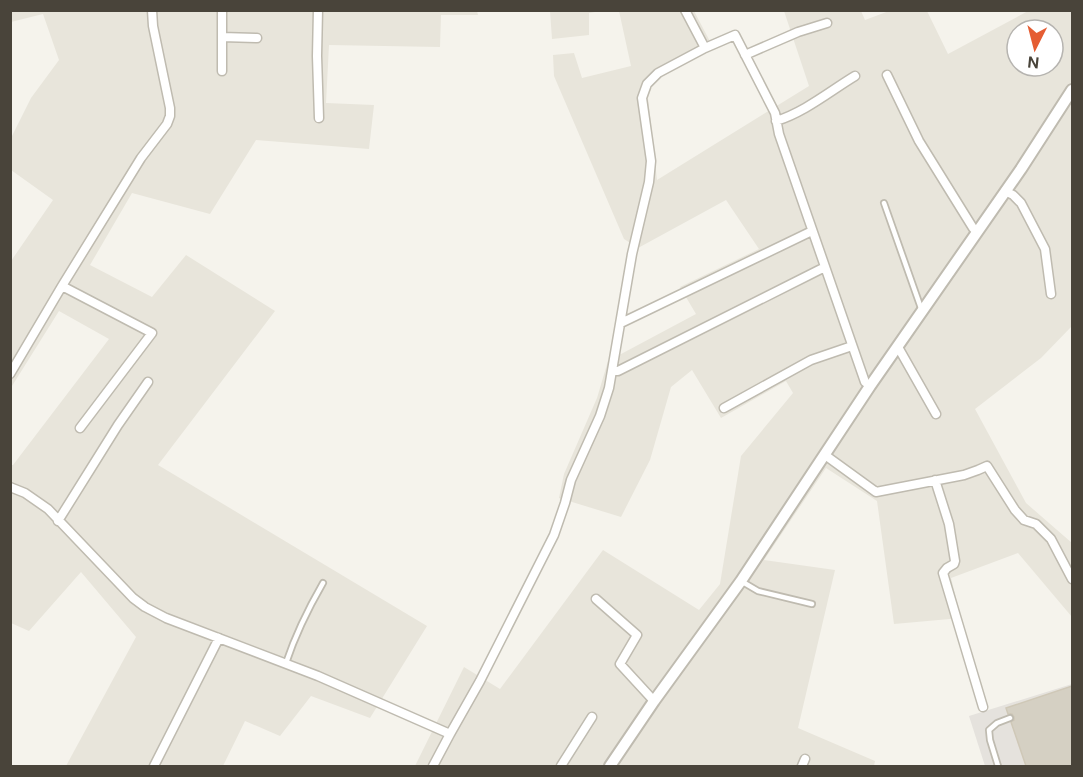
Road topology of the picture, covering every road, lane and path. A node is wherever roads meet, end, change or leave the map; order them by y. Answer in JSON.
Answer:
{"nodes":[{"id":1,"x":152,"y":10,"type":"edge"},
{"id":2,"x":222,"y":10,"type":"edge"},
{"id":3,"x":318,"y":10,"type":"edge"},
{"id":4,"x":685,"y":10,"type":"edge"},
{"id":5,"x":827,"y":23,"type":"dead end"},
{"id":6,"x":222,"y":36,"type":"junction"},
{"id":7,"x":257,"y":38,"type":"dead end"},
{"id":8,"x":705,"y":48,"type":"junction"},
{"id":9,"x":745,"y":55,"type":"junction"},
{"id":10,"x":222,"y":71,"type":"dead end"},
{"id":11,"x":886,"y":75,"type":"dead end"},
{"id":12,"x":855,"y":76,"type":"dead end"},
{"id":13,"x":1072,"y":90,"type":"edge"},
{"id":14,"x":319,"y":118,"type":"dead end"},
{"id":15,"x":776,"y":121,"type":"junction"},
{"id":16,"x":1005,"y":191,"type":"junction"},
{"id":17,"x":884,"y":203,"type":"dead end"},
{"id":18,"x":812,"y":231,"type":"junction"},
{"id":19,"x":977,"y":232,"type":"junction"},
{"id":20,"x":825,"y":267,"type":"junction"},
{"id":21,"x":62,"y":286,"type":"junction"},
{"id":22,"x":1051,"y":294,"type":"dead end"},
{"id":23,"x":922,"y":312,"type":"junction"},
{"id":24,"x":621,"y":323,"type":"junction"},
{"id":25,"x":852,"y":346,"type":"junction"},
{"id":26,"x":898,"y":347,"type":"junction"},
{"id":27,"x":612,"y":371,"type":"junction"},
{"id":28,"x":10,"y":374,"type":"edge"},
{"id":29,"x":148,"y":382,"type":"dead end"},
{"id":30,"x":870,"y":386,"type":"junction"},
{"id":31,"x":724,"y":408,"type":"dead end"},
{"id":32,"x":936,"y":414,"type":"dead end"},
{"id":33,"x":80,"y":428,"type":"dead end"},
{"id":34,"x":825,"y":455,"type":"junction"},
{"id":35,"x":935,"y":480,"type":"junction"},
{"id":36,"x":10,"y":487,"type":"edge"},
{"id":37,"x":58,"y":521,"type":"junction"},
{"id":38,"x":1072,"y":579,"type":"edge"},
{"id":39,"x":741,"y":581,"type":"junction"},
{"id":40,"x":323,"y":583,"type":"dead end"},
{"id":41,"x":596,"y":599,"type":"dead end"},
{"id":42,"x":812,"y":604,"type":"dead end"},
{"id":43,"x":219,"y":638,"type":"junction"},
{"id":44,"x":286,"y":663,"type":"junction"},
{"id":45,"x":654,"y":701,"type":"junction"},
{"id":46,"x":982,"y":707,"type":"dead end"},
{"id":47,"x":591,"y":717,"type":"dead end"},
{"id":48,"x":1010,"y":718,"type":"dead end"},
{"id":49,"x":450,"y":734,"type":"junction"},
{"id":50,"x":154,"y":766,"type":"edge"},
{"id":51,"x":433,"y":766,"type":"edge"},
{"id":52,"x":561,"y":766,"type":"edge"},
{"id":53,"x":610,"y":766,"type":"edge"},
{"id":54,"x":998,"y":766,"type":"edge"}],
"edges":[{"from":1,"to":21,"type":"street"},
{"from":2,"to":6,"type":"street"},
{"from":3,"to":14,"type":"street"},
{"from":4,"to":8,"type":"street"},
{"from":5,"to":9,"type":"street"},
{"from":6,"to":7,"type":"street"},
{"from":6,"to":10,"type":"street"},
{"from":8,"to":9,"type":"street"},
{"from":8,"to":24,"type":"street"},
{"from":9,"to":15,"type":"street"},
{"from":11,"to":19,"type":"street"},
{"from":12,"to":15,"type":"street"},
{"from":13,"to":16,"type":"street"},
{"from":15,"to":18,"type":"street"},
{"from":16,"to":19,"type":"street"},
{"from":16,"to":22,"type":"street"},
{"from":17,"to":23,"type":"lane"},
{"from":18,"to":20,"type":"street"},
{"from":18,"to":24,"type":"street"},
{"from":19,"to":23,"type":"street"},
{"from":20,"to":25,"type":"street"},
{"from":20,"to":27,"type":"street"},
{"from":21,"to":28,"type":"street"},
{"from":21,"to":33,"type":"street"},
{"from":23,"to":26,"type":"street"},
{"from":24,"to":27,"type":"street"},
{"from":25,"to":30,"type":"street"},
{"from":25,"to":31,"type":"street"},
{"from":26,"to":30,"type":"street"},
{"from":26,"to":32,"type":"street"},
{"from":27,"to":49,"type":"street"},
{"from":29,"to":37,"type":"street"},
{"from":30,"to":34,"type":"street"},
{"from":34,"to":35,"type":"street"},
{"from":34,"to":39,"type":"street"},
{"from":35,"to":38,"type":"street"},
{"from":35,"to":46,"type":"street"},
{"from":36,"to":37,"type":"street"},
{"from":37,"to":43,"type":"street"},
{"from":39,"to":42,"type":"lane"},
{"from":39,"to":45,"type":"street"},
{"from":40,"to":44,"type":"lane"},
{"from":41,"to":45,"type":"street"},
{"from":43,"to":44,"type":"street"},
{"from":43,"to":50,"type":"street"},
{"from":44,"to":49,"type":"street"},
{"from":45,"to":53,"type":"street"},
{"from":47,"to":52,"type":"street"},
{"from":48,"to":54,"type":"lane"},
{"from":49,"to":51,"type":"street"}]}
